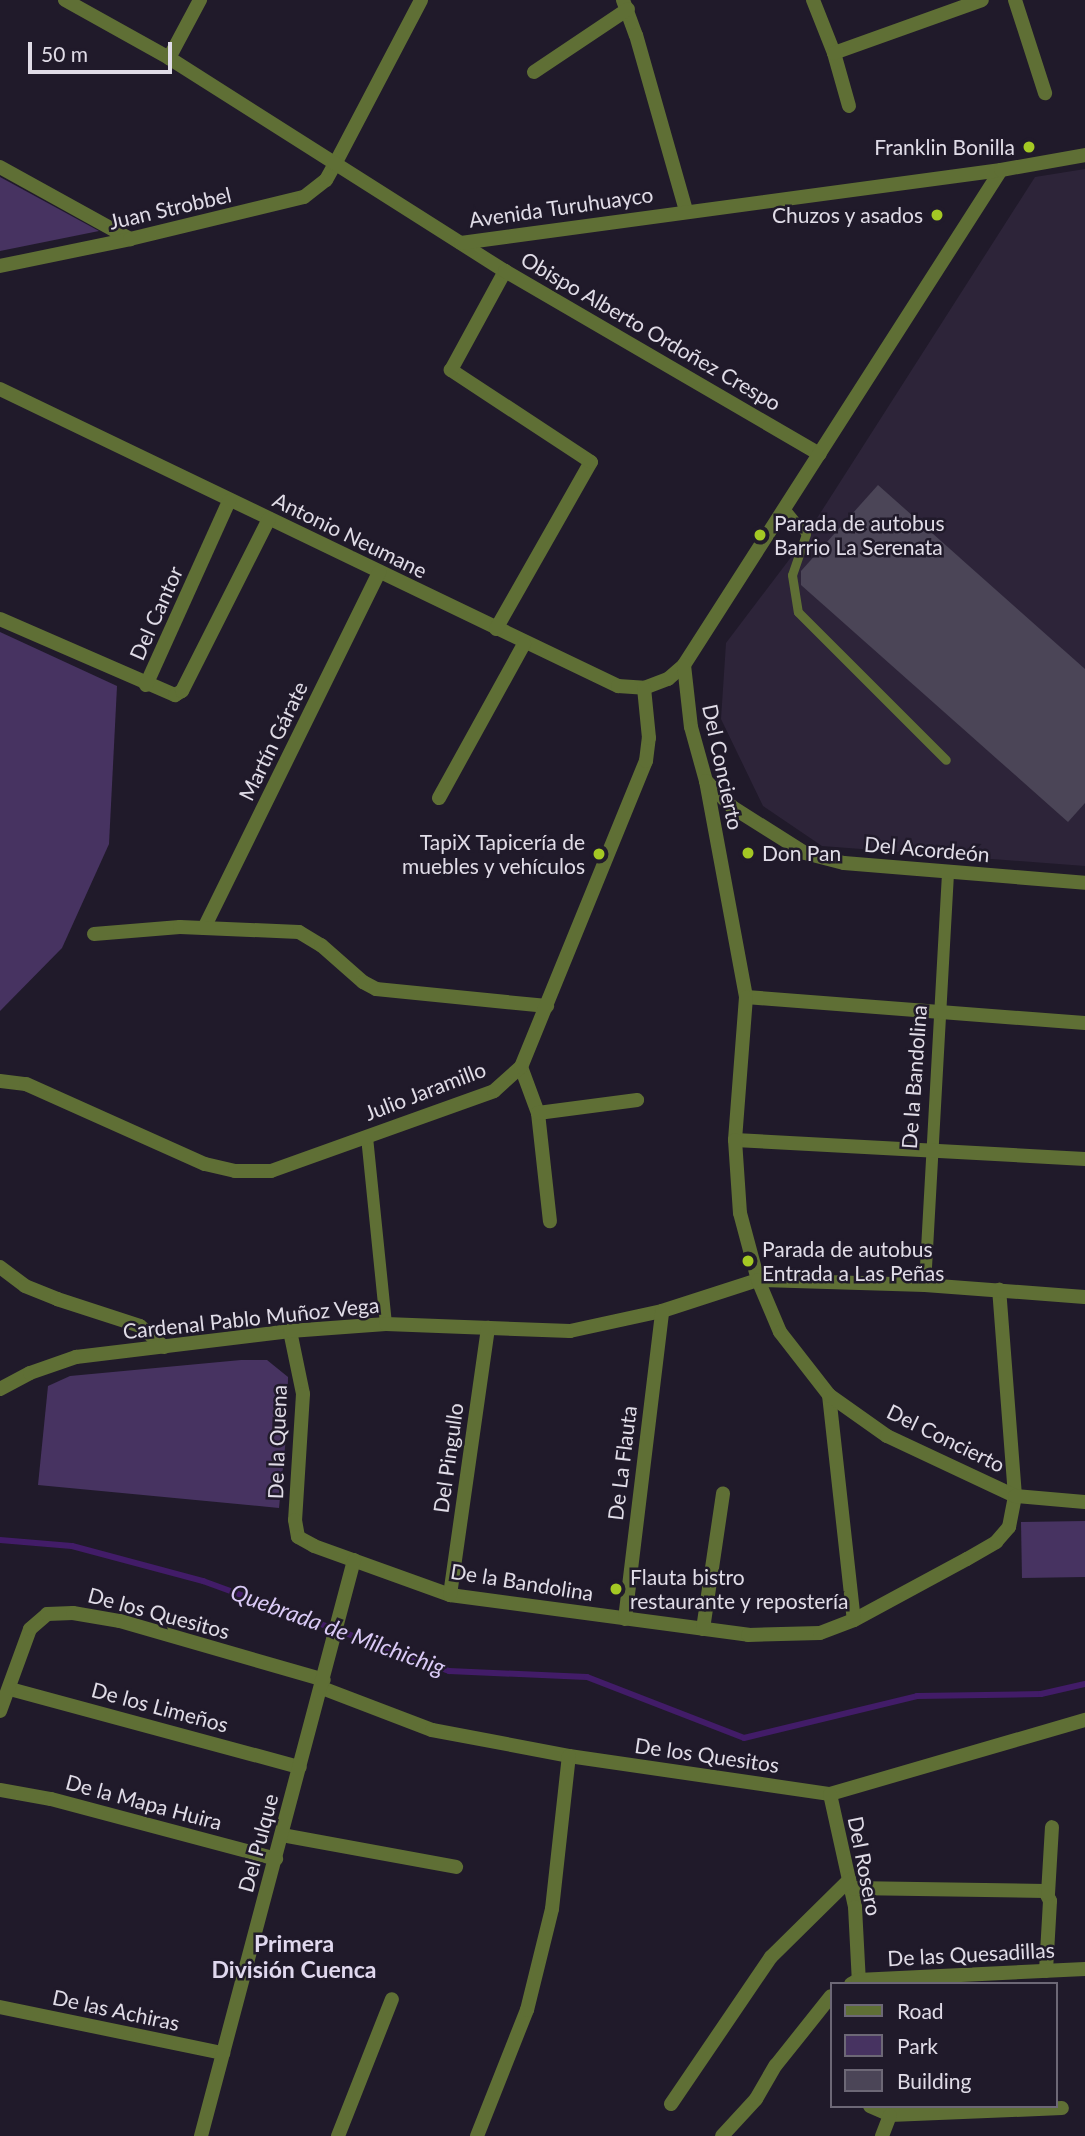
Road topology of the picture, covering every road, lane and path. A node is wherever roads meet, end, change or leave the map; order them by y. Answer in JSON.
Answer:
{"nodes":[{"id":1,"x":65,"y":0,"type":"edge"},
{"id":2,"x":200,"y":0,"type":"edge"},
{"id":3,"x":421,"y":0,"type":"edge"},
{"id":4,"x":813,"y":0,"type":"edge"},
{"id":5,"x":982,"y":0,"type":"edge"},
{"id":6,"x":1015,"y":0,"type":"edge"},
{"id":7,"x":626,"y":5,"type":"edge"},
{"id":8,"x":834,"y":53,"type":"junction"},
{"id":9,"x":169,"y":58,"type":"junction"},
{"id":10,"x":534,"y":72,"type":"dead end"},
{"id":11,"x":1045,"y":93,"type":"dead end"},
{"id":12,"x":849,"y":106,"type":"dead end"},
{"id":13,"x":1085,"y":155,"type":"edge"},
{"id":14,"x":335,"y":164,"type":"junction"},
{"id":15,"x":0,"y":167,"type":"edge"},
{"id":16,"x":1001,"y":170,"type":"junction"},
{"id":17,"x":686,"y":211,"type":"junction"},
{"id":18,"x":130,"y":240,"type":"junction"},
{"id":19,"x":461,"y":243,"type":"junction"},
{"id":20,"x":0,"y":266,"type":"edge"},
{"id":21,"x":505,"y":271,"type":"junction"},
{"id":22,"x":0,"y":389,"type":"edge"},
{"id":23,"x":820,"y":454,"type":"junction"},
{"id":24,"x":229,"y":501,"type":"junction"},
{"id":25,"x":785,"y":508,"type":"junction"},
{"id":26,"x":269,"y":519,"type":"junction"},
{"id":27,"x":379,"y":572,"type":"junction"},
{"id":28,"x":0,"y":619,"type":"edge"},
{"id":29,"x":496,"y":629,"type":"junction"},
{"id":30,"x":524,"y":643,"type":"junction"},
{"id":31,"x":684,"y":665,"type":"junction"},
{"id":32,"x":146,"y":685,"type":"junction"},
{"id":33,"x":644,"y":688,"type":"junction"},
{"id":34,"x":946,"y":760,"type":"dead end"},
{"id":35,"x":706,"y":781,"type":"junction"},
{"id":36,"x":439,"y":798,"type":"dead end"},
{"id":37,"x":948,"y":872,"type":"junction"},
{"id":38,"x":1085,"y":883,"type":"edge"},
{"id":39,"x":204,"y":928,"type":"junction"},
{"id":40,"x":94,"y":934,"type":"dead end"},
{"id":41,"x":747,"y":997,"type":"junction"},
{"id":42,"x":547,"y":1006,"type":"junction"},
{"id":43,"x":940,"y":1014,"type":"junction"},
{"id":44,"x":1085,"y":1023,"type":"edge"},
{"id":45,"x":520,"y":1067,"type":"junction"},
{"id":46,"x":0,"y":1081,"type":"edge"},
{"id":47,"x":637,"y":1100,"type":"dead end"},
{"id":48,"x":538,"y":1113,"type":"junction"},
{"id":49,"x":367,"y":1137,"type":"junction"},
{"id":50,"x":735,"y":1140,"type":"junction"},
{"id":51,"x":930,"y":1152,"type":"junction"},
{"id":52,"x":1085,"y":1159,"type":"edge"},
{"id":53,"x":550,"y":1222,"type":"dead end"},
{"id":54,"x":0,"y":1267,"type":"edge"},
{"id":55,"x":758,"y":1280,"type":"junction"},
{"id":56,"x":925,"y":1285,"type":"junction"},
{"id":57,"x":999,"y":1290,"type":"junction"},
{"id":58,"x":1085,"y":1297,"type":"edge"},
{"id":59,"x":662,"y":1311,"type":"junction"},
{"id":60,"x":386,"y":1324,"type":"junction"},
{"id":61,"x":488,"y":1328,"type":"junction"},
{"id":62,"x":290,"y":1331,"type":"junction"},
{"id":63,"x":164,"y":1347,"type":"junction"},
{"id":64,"x":0,"y":1389,"type":"edge"},
{"id":65,"x":829,"y":1395,"type":"junction"},
{"id":66,"x":723,"y":1493,"type":"dead end"},
{"id":67,"x":1015,"y":1496,"type":"junction"},
{"id":68,"x":1085,"y":1502,"type":"edge"},
{"id":69,"x":314,"y":1546,"type":"joint"},
{"id":70,"x":354,"y":1560,"type":"junction"},
{"id":71,"x":450,"y":1595,"type":"junction"},
{"id":72,"x":625,"y":1619,"type":"junction"},
{"id":73,"x":854,"y":1620,"type":"junction"},
{"id":74,"x":703,"y":1629,"type":"junction"},
{"id":75,"x":323,"y":1684,"type":"junction"},
{"id":76,"x":10,"y":1689,"type":"junction"},
{"id":77,"x":0,"y":1711,"type":"edge"},
{"id":78,"x":1085,"y":1721,"type":"edge"},
{"id":79,"x":569,"y":1756,"type":"junction"},
{"id":80,"x":300,"y":1767,"type":"junction"},
{"id":81,"x":0,"y":1790,"type":"edge"},
{"id":82,"x":830,"y":1794,"type":"junction"},
{"id":83,"x":1052,"y":1827,"type":"dead end"},
{"id":84,"x":282,"y":1835,"type":"junction"},
{"id":85,"x":276,"y":1859,"type":"junction"},
{"id":86,"x":456,"y":1867,"type":"dead end"},
{"id":87,"x":850,"y":1884,"type":"junction"},
{"id":88,"x":1048,"y":1894,"type":"junction"},
{"id":89,"x":1085,"y":1969,"type":"edge"},
{"id":90,"x":1046,"y":1971,"type":"junction"},
{"id":91,"x":856,"y":1982,"type":"edge"},
{"id":92,"x":872,"y":1982,"type":"edge"},
{"id":93,"x":830,"y":1997,"type":"edge"},
{"id":94,"x":393,"y":1999,"type":"dead end"},
{"id":95,"x":0,"y":2007,"type":"edge"},
{"id":96,"x":223,"y":2053,"type":"junction"},
{"id":97,"x":671,"y":2104,"type":"dead end"},
{"id":98,"x":874,"y":2108,"type":"edge"},
{"id":99,"x":1062,"y":2108,"type":"dead end"},
{"id":100,"x":890,"y":2115,"type":"junction"},
{"id":101,"x":201,"y":2136,"type":"edge"},
{"id":102,"x":338,"y":2136,"type":"edge"},
{"id":103,"x":477,"y":2136,"type":"edge"},
{"id":104,"x":722,"y":2136,"type":"edge"},
{"id":105,"x":882,"y":2136,"type":"edge"}],
"edges":[{"from":1,"to":9,"type":"street","name":"Avenida Turuhuayco"},
{"from":2,"to":9,"type":"street"},
{"from":3,"to":14,"type":"street","name":"Juan Strobbel"},
{"from":4,"to":8,"type":"street"},
{"from":5,"to":8,"type":"street"},
{"from":6,"to":11,"type":"street"},
{"from":7,"to":10,"type":"street"},
{"from":7,"to":17,"type":"street"},
{"from":8,"to":12,"type":"street"},
{"from":9,"to":14,"type":"street","name":"Avenida Turuhuayco"},
{"from":13,"to":16,"type":"street","name":"Avenida Turuhuayco"},
{"from":14,"to":18,"type":"street","name":"Juan Strobbel"},
{"from":14,"to":19,"type":"street","name":"Avenida Turuhuayco"},
{"from":15,"to":18,"type":"street"},
{"from":16,"to":17,"type":"street","name":"Avenida Turuhuayco"},
{"from":16,"to":23,"type":"street"},
{"from":17,"to":19,"type":"street","name":"Avenida Turuhuayco"},
{"from":18,"to":20,"type":"street","name":"Juan Strobbel"},
{"from":19,"to":21,"type":"street","name":"Obispo Alberto Ordoñez Crespo"},
{"from":21,"to":23,"type":"street","name":"Obispo Alberto Ordoñez Crespo"},
{"from":21,"to":29,"type":"street"},
{"from":22,"to":24,"type":"street","name":"Antonio Neumane"},
{"from":23,"to":25,"type":"street"},
{"from":24,"to":26,"type":"street","name":"Antonio Neumane"},
{"from":24,"to":32,"type":"street","name":"Del Cantor"},
{"from":25,"to":31,"type":"street"},
{"from":25,"to":34,"type":"lane"},
{"from":26,"to":27,"type":"street","name":"Antonio Neumane"},
{"from":26,"to":32,"type":"street","name":"Del Cantor"},
{"from":27,"to":29,"type":"street","name":"Antonio Neumane"},
{"from":27,"to":39,"type":"street","name":"Martín Gárate"},
{"from":28,"to":32,"type":"street"},
{"from":29,"to":30,"type":"street","name":"Antonio Neumane"},
{"from":30,"to":33,"type":"street","name":"Antonio Neumane"},
{"from":30,"to":36,"type":"street"},
{"from":31,"to":33,"type":"street"},
{"from":31,"to":35,"type":"street","name":"Del Concierto"},
{"from":33,"to":42,"type":"street","name":"Julio Jaramillo"},
{"from":35,"to":37,"type":"street","name":"Del Acordeón"},
{"from":35,"to":41,"type":"street","name":"Del Concierto"},
{"from":37,"to":38,"type":"street","name":"Del Acordeón"},
{"from":37,"to":43,"type":"street","name":"De la Bandolina"},
{"from":39,"to":40,"type":"street"},
{"from":39,"to":42,"type":"street"},
{"from":41,"to":43,"type":"street"},
{"from":41,"to":50,"type":"street","name":"Del Concierto"},
{"from":42,"to":45,"type":"street","name":"Julio Jaramillo"},
{"from":43,"to":44,"type":"street"},
{"from":43,"to":51,"type":"street","name":"De la Bandolina"},
{"from":45,"to":48,"type":"street"},
{"from":45,"to":49,"type":"street","name":"Julio Jaramillo"},
{"from":46,"to":49,"type":"street","name":"Julio Jaramillo"},
{"from":47,"to":48,"type":"street"},
{"from":48,"to":53,"type":"street"},
{"from":49,"to":60,"type":"street"},
{"from":50,"to":51,"type":"street"},
{"from":50,"to":55,"type":"street","name":"Del Concierto"},
{"from":51,"to":52,"type":"street"},
{"from":51,"to":56,"type":"street","name":"De la Bandolina"},
{"from":54,"to":63,"type":"street"},
{"from":55,"to":56,"type":"street","name":"Cardenal Pablo Muñoz Vega"},
{"from":55,"to":59,"type":"street","name":"Cardenal Pablo Muñoz Vega"},
{"from":55,"to":65,"type":"street","name":"Del Concierto"},
{"from":56,"to":57,"type":"street","name":"Cardenal Pablo Muñoz Vega"},
{"from":57,"to":58,"type":"street","name":"Cardenal Pablo Muñoz Vega"},
{"from":57,"to":67,"type":"street","name":"De la Bandolina"},
{"from":59,"to":61,"type":"street","name":"Cardenal Pablo Muñoz Vega"},
{"from":59,"to":72,"type":"street","name":"De La Flauta"},
{"from":60,"to":61,"type":"street","name":"Cardenal Pablo Muñoz Vega"},
{"from":60,"to":62,"type":"street","name":"Cardenal Pablo Muñoz Vega"},
{"from":61,"to":71,"type":"street","name":"Del Pingullo"},
{"from":62,"to":63,"type":"street","name":"Cardenal Pablo Muñoz Vega"},
{"from":62,"to":69,"type":"street","name":"De la Quena"},
{"from":63,"to":64,"type":"street","name":"Cardenal Pablo Muñoz Vega"},
{"from":65,"to":67,"type":"street","name":"Del Concierto"},
{"from":65,"to":73,"type":"street"},
{"from":66,"to":74,"type":"street"},
{"from":67,"to":68,"type":"street"},
{"from":67,"to":73,"type":"street","name":"De la Bandolina"},
{"from":69,"to":70,"type":"street","name":"De la Bandolina"},
{"from":70,"to":71,"type":"street","name":"De la Bandolina"},
{"from":70,"to":75,"type":"street","name":"Del Pulque"},
{"from":71,"to":72,"type":"street","name":"De la Bandolina"},
{"from":72,"to":74,"type":"street","name":"De la Bandolina"},
{"from":73,"to":74,"type":"street","name":"De la Bandolina"},
{"from":75,"to":76,"type":"street","name":"De los Quesitos"},
{"from":75,"to":79,"type":"street","name":"De los Quesitos"},
{"from":75,"to":80,"type":"street","name":"Del Pulque"},
{"from":76,"to":77,"type":"street","name":"De los Quesitos"},
{"from":76,"to":80,"type":"street","name":"De los Limeños"},
{"from":78,"to":82,"type":"street","name":"De los Quesitos"},
{"from":79,"to":82,"type":"street","name":"De los Quesitos"},
{"from":79,"to":103,"type":"street"},
{"from":80,"to":84,"type":"street","name":"Del Pulque"},
{"from":81,"to":85,"type":"street","name":"De la Mapa Huira"},
{"from":82,"to":87,"type":"street","name":"Del Rosero"},
{"from":83,"to":88,"type":"street"},
{"from":84,"to":85,"type":"street","name":"Del Pulque"},
{"from":84,"to":86,"type":"street"},
{"from":85,"to":96,"type":"street","name":"Del Pulque"},
{"from":87,"to":88,"type":"street"},
{"from":87,"to":91,"type":"street","name":"Del Rosero"},
{"from":87,"to":97,"type":"street"},
{"from":88,"to":90,"type":"street"},
{"from":89,"to":90,"type":"street","name":"De las Quesadillas"},
{"from":90,"to":92,"type":"street","name":"De las Quesadillas"},
{"from":93,"to":104,"type":"street"},
{"from":94,"to":102,"type":"street"},
{"from":95,"to":96,"type":"street","name":"De las Achiras"},
{"from":96,"to":101,"type":"street","name":"Del Pulque"},
{"from":98,"to":100,"type":"street"},
{"from":99,"to":100,"type":"street"},
{"from":100,"to":105,"type":"street"}]}
